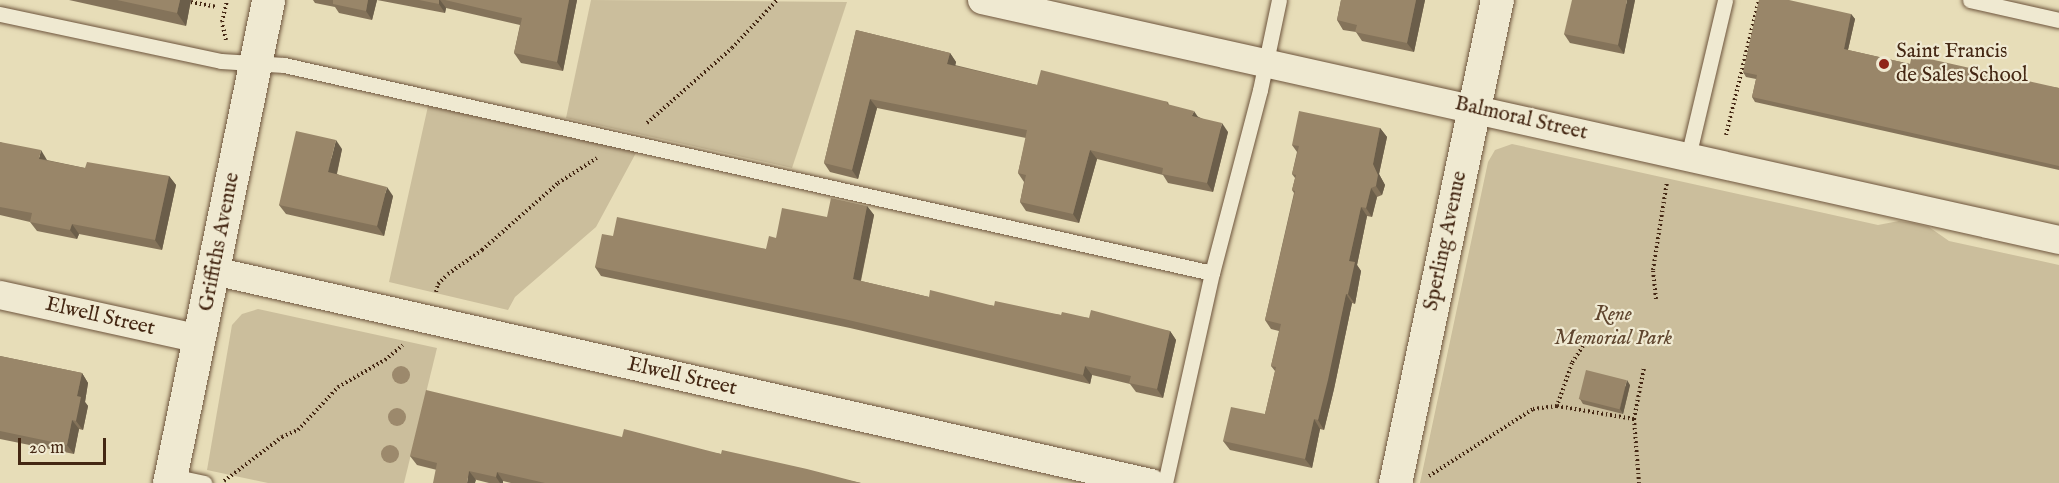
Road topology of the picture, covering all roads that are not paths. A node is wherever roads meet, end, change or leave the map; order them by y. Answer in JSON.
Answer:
{"nodes":[{"id":1,"x":268,"y":0,"type":"edge"},
{"id":2,"x":982,"y":0,"type":"edge"},
{"id":3,"x":1279,"y":0,"type":"edge"},
{"id":4,"x":1497,"y":0,"type":"edge"},
{"id":5,"x":1725,"y":0,"type":"edge"},
{"id":6,"x":1970,"y":0,"type":"edge"},
{"id":7,"x":0,"y":14,"type":"edge"},
{"id":8,"x":2059,"y":20,"type":"edge"},
{"id":9,"x":1266,"y":64,"type":"junction"},
{"id":10,"x":255,"y":65,"type":"junction"},
{"id":11,"x":1474,"y":109,"type":"junction"},
{"id":12,"x":1688,"y":157,"type":"junction"},
{"id":13,"x":2059,"y":240,"type":"edge"},
{"id":14,"x":214,"y":272,"type":"junction"},
{"id":15,"x":1212,"y":273,"type":"junction"},
{"id":16,"x":0,"y":295,"type":"edge"},
{"id":17,"x":200,"y":339,"type":"junction"},
{"id":18,"x":170,"y":479,"type":"edge"},
{"id":19,"x":204,"y":483,"type":"edge"},
{"id":20,"x":1151,"y":483,"type":"edge"},
{"id":21,"x":1165,"y":483,"type":"edge"},
{"id":22,"x":1395,"y":483,"type":"edge"}],
"edges":[{"from":1,"to":10,"type":"street","name":"Griffiths Avenue"},
{"from":2,"to":9,"type":"street","name":"Balmoral Street"},
{"from":3,"to":9,"type":"lane"},
{"from":4,"to":11,"type":"street","name":"Sperling Avenue"},
{"from":5,"to":12,"type":"lane"},
{"from":6,"to":8,"type":"lane"},
{"from":7,"to":10,"type":"lane"},
{"from":9,"to":11,"type":"street","name":"Balmoral Street"},
{"from":9,"to":15,"type":"lane"},
{"from":10,"to":14,"type":"street","name":"Griffiths Avenue"},
{"from":10,"to":15,"type":"lane"},
{"from":11,"to":12,"type":"street","name":"Balmoral Street"},
{"from":11,"to":22,"type":"street","name":"Sperling Avenue"},
{"from":12,"to":13,"type":"street","name":"Balmoral Street"},
{"from":14,"to":17,"type":"street","name":"Griffiths Avenue"},
{"from":14,"to":20,"type":"street","name":"Elwell Street"},
{"from":15,"to":21,"type":"lane"},
{"from":16,"to":17,"type":"street","name":"Elwell Street"},
{"from":17,"to":18,"type":"street","name":"Griffiths Avenue"},
{"from":18,"to":19,"type":"lane"}]}
